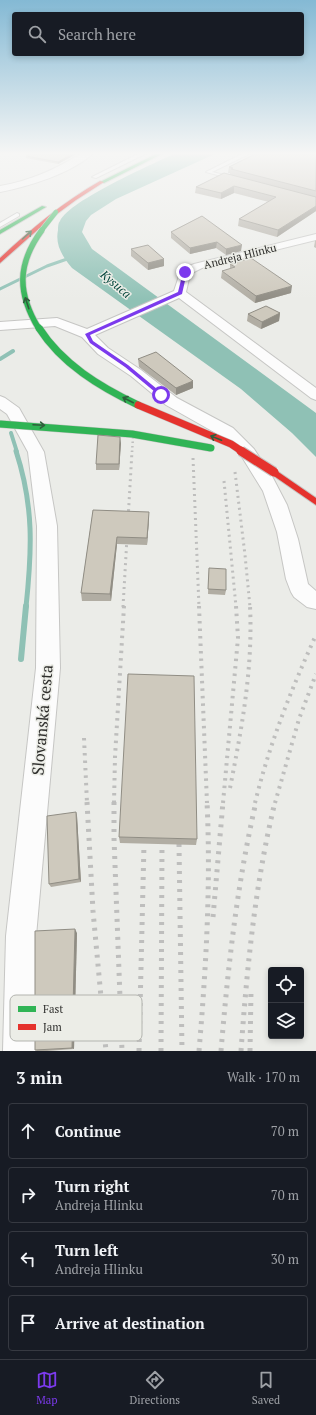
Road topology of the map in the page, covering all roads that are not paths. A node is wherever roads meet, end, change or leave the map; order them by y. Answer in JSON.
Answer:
{"nodes":[{"id":1,"x":51,"y":202,"type":"edge"},
{"id":2,"x":71,"y":202,"type":"edge"},
{"id":3,"x":42,"y":208,"type":"junction"},
{"id":4,"x":56,"y":212,"type":"junction"},
{"id":5,"x":17,"y":215,"type":"dead end"},
{"id":6,"x":0,"y":226,"type":"edge"},
{"id":7,"x":0,"y":232,"type":"edge"},
{"id":8,"x":316,"y":237,"type":"edge"},
{"id":9,"x":0,"y":243,"type":"edge"},
{"id":10,"x":0,"y":261,"type":"edge"},
{"id":11,"x":176,"y":294,"type":"junction"},
{"id":12,"x":0,"y":326,"type":"edge"},
{"id":13,"x":87,"y":334,"type":"junction"},
{"id":14,"x":316,"y":395,"type":"edge"},
{"id":15,"x":0,"y":401,"type":"edge"},
{"id":16,"x":0,"y":424,"type":"edge"},
{"id":17,"x":274,"y":472,"type":"junction"},
{"id":18,"x":316,"y":502,"type":"edge"},
{"id":19,"x":314,"y":601,"type":"dead end"},
{"id":20,"x":20,"y":995,"type":"edge"},
{"id":21,"x":20,"y":1041,"type":"edge"},
{"id":22,"x":20,"y":1051,"type":"edge"}],
"edges":[{"from":1,"to":3,"type":"main road"},
{"from":2,"to":4,"type":"main road"},
{"from":3,"to":7,"type":"main road"},
{"from":3,"to":9,"type":"main road"},
{"from":10,"to":4,"type":"main road","one_way":true,"bridge":true},
{"from":17,"to":4,"type":"main road","one_way":true,"bridge":true},
{"from":5,"to":6,"type":"lane"},
{"from":8,"to":11,"type":"street","name":"Andreja Hlinku"},
{"from":11,"to":13,"type":"street"},
{"from":11,"to":14,"type":"street"},
{"from":12,"to":13,"type":"street"},
{"from":13,"to":19,"type":"street"},
{"from":15,"to":20,"type":"street","name":"Slovanská cesta"},
{"from":16,"to":17,"type":"main road","one_way":true,"bridge":true},
{"from":17,"to":18,"type":"main road"},
{"from":21,"to":22,"type":"street","name":"Slovanská cesta"}]}
